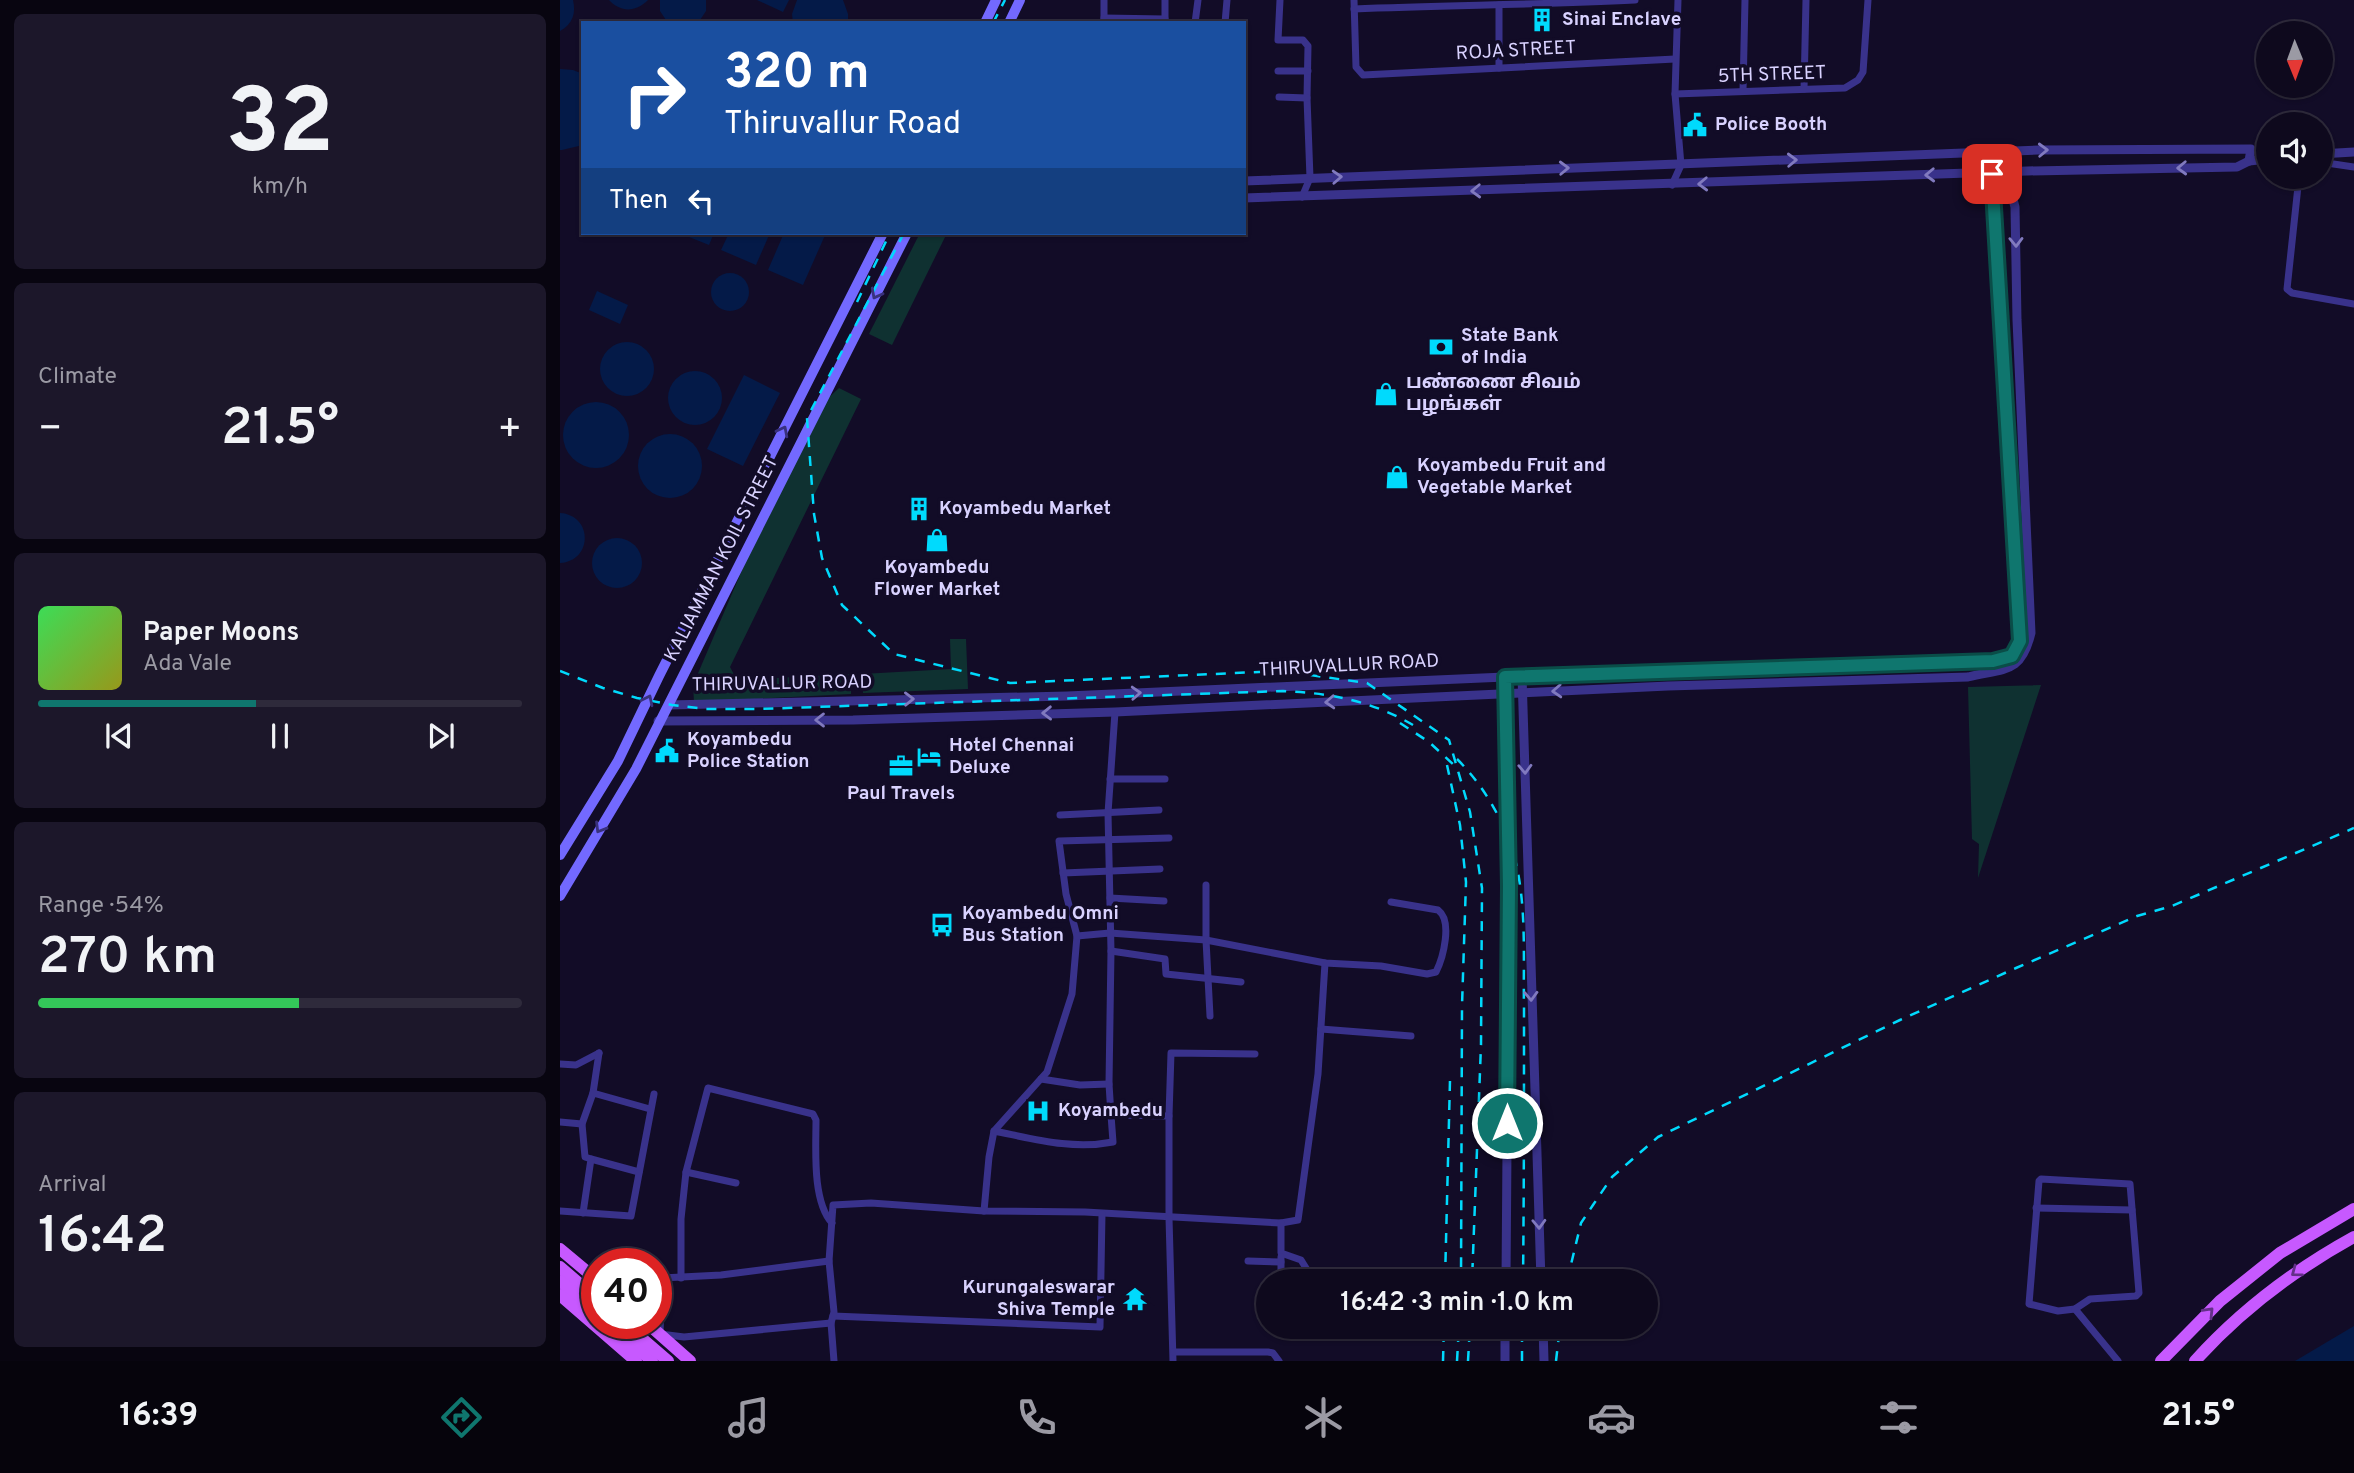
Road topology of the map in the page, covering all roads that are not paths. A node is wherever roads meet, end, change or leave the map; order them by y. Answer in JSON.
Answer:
{"nodes":[{"id":1,"x":996,"y":0,"type":"edge"},
{"id":2,"x":1020,"y":0,"type":"edge"},
{"id":3,"x":1104,"y":0,"type":"edge"},
{"id":4,"x":1165,"y":0,"type":"edge"},
{"id":5,"x":1198,"y":0,"type":"edge"},
{"id":6,"x":1227,"y":0,"type":"edge"},
{"id":7,"x":1280,"y":0,"type":"edge"},
{"id":8,"x":1354,"y":0,"type":"edge"},
{"id":9,"x":1635,"y":0,"type":"edge"},
{"id":10,"x":1678,"y":0,"type":"edge"},
{"id":11,"x":1745,"y":0,"type":"edge"},
{"id":12,"x":1806,"y":0,"type":"edge"},
{"id":13,"x":1868,"y":0,"type":"edge"},
{"id":14,"x":1604,"y":1,"type":"edge"},
{"id":15,"x":1462,"y":2,"type":"edge"},
{"id":16,"x":1531,"y":3,"type":"edge"},
{"id":17,"x":1499,"y":5,"type":"junction"},
{"id":18,"x":1354,"y":9,"type":"junction"},
{"id":19,"x":986,"y":21,"type":"edge"},
{"id":20,"x":1010,"y":21,"type":"edge"},
{"id":21,"x":1104,"y":21,"type":"edge"},
{"id":22,"x":1165,"y":21,"type":"edge"},
{"id":23,"x":1195,"y":21,"type":"edge"},
{"id":24,"x":1225,"y":21,"type":"edge"},
{"id":25,"x":1675,"y":59,"type":"junction"},
{"id":26,"x":1499,"y":68,"type":"junction"},
{"id":27,"x":1278,"y":71,"type":"dead end"},
{"id":28,"x":1308,"y":71,"type":"junction"},
{"id":29,"x":1804,"y":89,"type":"junction"},
{"id":30,"x":1743,"y":91,"type":"junction"},
{"id":31,"x":1675,"y":94,"type":"junction"},
{"id":32,"x":1279,"y":97,"type":"dead end"},
{"id":33,"x":1307,"y":98,"type":"junction"},
{"id":34,"x":2014,"y":152,"type":"junction"},
{"id":35,"x":2354,"y":152,"type":"edge"},
{"id":36,"x":2001,"y":153,"type":"junction"},
{"id":37,"x":2333,"y":156,"type":"edge"},
{"id":38,"x":2256,"y":160,"type":"edge"},
{"id":39,"x":2249,"y":161,"type":"junction"},
{"id":40,"x":2333,"y":161,"type":"edge"},
{"id":41,"x":1681,"y":164,"type":"junction"},
{"id":42,"x":2354,"y":167,"type":"edge"},
{"id":43,"x":2006,"y":173,"type":"junction"},
{"id":44,"x":1992,"y":174,"type":"junction"},
{"id":45,"x":1310,"y":178,"type":"junction"},
{"id":46,"x":1246,"y":181,"type":"edge"},
{"id":47,"x":1672,"y":185,"type":"junction"},
{"id":48,"x":2298,"y":189,"type":"edge"},
{"id":49,"x":1302,"y":197,"type":"junction"},
{"id":50,"x":1246,"y":198,"type":"edge"},
{"id":51,"x":882,"y":235,"type":"edge"},
{"id":52,"x":906,"y":235,"type":"edge"},
{"id":53,"x":2354,"y":304,"type":"edge"},
{"id":54,"x":1522,"y":676,"type":"junction"},
{"id":55,"x":1505,"y":677,"type":"junction"},
{"id":56,"x":1522,"y":693,"type":"junction"},
{"id":57,"x":1506,"y":694,"type":"junction"},
{"id":58,"x":669,"y":705,"type":"junction"},
{"id":59,"x":1115,"y":712,"type":"junction"},
{"id":60,"x":659,"y":721,"type":"junction"},
{"id":61,"x":1110,"y":779,"type":"junction"},
{"id":62,"x":1165,"y":779,"type":"dead end"},
{"id":63,"x":1159,"y":810,"type":"dead end"},
{"id":64,"x":1108,"y":813,"type":"junction"},
{"id":65,"x":1060,"y":815,"type":"dead end"},
{"id":66,"x":1169,"y":838,"type":"dead end"},
{"id":67,"x":1109,"y":839,"type":"junction"},
{"id":68,"x":560,"y":855,"type":"edge"},
{"id":69,"x":1160,"y":869,"type":"dead end"},
{"id":70,"x":1110,"y":870,"type":"junction"},
{"id":71,"x":1063,"y":873,"type":"junction"},
{"id":72,"x":1206,"y":885,"type":"dead end"},
{"id":73,"x":560,"y":895,"type":"edge"},
{"id":74,"x":1110,"y":898,"type":"junction"},
{"id":75,"x":1164,"y":901,"type":"dead end"},
{"id":76,"x":1391,"y":902,"type":"dead end"},
{"id":77,"x":1110,"y":933,"type":"junction"},
{"id":78,"x":1077,"y":936,"type":"junction"},
{"id":79,"x":1206,"y":940,"type":"junction"},
{"id":80,"x":1111,"y":951,"type":"junction"},
{"id":81,"x":1325,"y":963,"type":"junction"},
{"id":82,"x":1209,"y":978,"type":"junction"},
{"id":83,"x":1241,"y":982,"type":"dead end"},
{"id":84,"x":1210,"y":1016,"type":"dead end"},
{"id":85,"x":1321,"y":1029,"type":"junction"},
{"id":86,"x":1411,"y":1036,"type":"dead end"},
{"id":87,"x":1255,"y":1054,"type":"dead end"},
{"id":88,"x":560,"y":1065,"type":"edge"},
{"id":89,"x":1041,"y":1079,"type":"junction"},
{"id":90,"x":1109,"y":1084,"type":"junction"},
{"id":91,"x":593,"y":1093,"type":"junction"},
{"id":92,"x":654,"y":1094,"type":"dead end"},
{"id":93,"x":650,"y":1109,"type":"junction"},
{"id":94,"x":1111,"y":1115,"type":"junction"},
{"id":95,"x":1169,"y":1116,"type":"junction"},
{"id":96,"x":560,"y":1122,"type":"edge"},
{"id":97,"x":582,"y":1124,"type":"junction"},
{"id":98,"x":994,"y":1131,"type":"junction"},
{"id":99,"x":591,"y":1159,"type":"junction"},
{"id":100,"x":639,"y":1172,"type":"junction"},
{"id":101,"x":686,"y":1172,"type":"junction"},
{"id":102,"x":736,"y":1183,"type":"dead end"},
{"id":103,"x":2036,"y":1208,"type":"junction"},
{"id":104,"x":2354,"y":1209,"type":"edge"},
{"id":105,"x":984,"y":1210,"type":"junction"},
{"id":106,"x":2132,"y":1210,"type":"junction"},
{"id":107,"x":560,"y":1211,"type":"edge"},
{"id":108,"x":583,"y":1213,"type":"junction"},
{"id":109,"x":1102,"y":1214,"type":"junction"},
{"id":110,"x":1169,"y":1218,"type":"junction"},
{"id":111,"x":832,"y":1223,"type":"junction"},
{"id":112,"x":1281,"y":1223,"type":"junction"},
{"id":113,"x":2354,"y":1237,"type":"edge"},
{"id":114,"x":561,"y":1252,"type":"edge"},
{"id":115,"x":1281,"y":1253,"type":"junction"},
{"id":116,"x":829,"y":1261,"type":"junction"},
{"id":117,"x":1248,"y":1261,"type":"dead end"},
{"id":118,"x":1281,"y":1262,"type":"junction"},
{"id":119,"x":560,"y":1268,"type":"edge"},
{"id":120,"x":581,"y":1268,"type":"edge"},
{"id":121,"x":1281,"y":1269,"type":"edge"},
{"id":122,"x":1307,"y":1269,"type":"edge"},
{"id":123,"x":1506,"y":1269,"type":"edge"},
{"id":124,"x":1541,"y":1269,"type":"edge"},
{"id":125,"x":672,"y":1278,"type":"edge"},
{"id":126,"x":681,"y":1278,"type":"junction"},
{"id":127,"x":560,"y":1281,"type":"edge"},
{"id":128,"x":581,"y":1286,"type":"edge"},
{"id":129,"x":560,"y":1296,"type":"edge"},
{"id":130,"x":581,"y":1299,"type":"edge"},
{"id":131,"x":2075,"y":1309,"type":"junction"},
{"id":132,"x":832,"y":1319,"type":"junction"},
{"id":133,"x":672,"y":1336,"type":"edge"},
{"id":134,"x":627,"y":1339,"type":"edge"},
{"id":135,"x":643,"y":1339,"type":"edge"},
{"id":136,"x":666,"y":1339,"type":"edge"},
{"id":137,"x":1505,"y":1339,"type":"edge"},
{"id":138,"x":1543,"y":1339,"type":"edge"},
{"id":139,"x":1174,"y":1352,"type":"junction"},
{"id":140,"x":636,"y":1361,"type":"edge"},
{"id":141,"x":652,"y":1361,"type":"edge"},
{"id":142,"x":668,"y":1361,"type":"edge"},
{"id":143,"x":690,"y":1361,"type":"edge"},
{"id":144,"x":834,"y":1361,"type":"edge"},
{"id":145,"x":1173,"y":1361,"type":"edge"},
{"id":146,"x":1279,"y":1361,"type":"edge"},
{"id":147,"x":1505,"y":1361,"type":"edge"},
{"id":148,"x":1544,"y":1361,"type":"edge"},
{"id":149,"x":2118,"y":1361,"type":"edge"},
{"id":150,"x":2161,"y":1361,"type":"edge"},
{"id":151,"x":2195,"y":1361,"type":"edge"}],
"edges":[{"from":1,"to":19,"type":"main road"},
{"from":2,"to":20,"type":"main road"},
{"from":3,"to":21,"type":"street"},
{"from":4,"to":22,"type":"street"},
{"from":5,"to":23,"type":"street"},
{"from":6,"to":24,"type":"street"},
{"from":7,"to":28,"type":"street"},
{"from":8,"to":18,"type":"street"},
{"from":9,"to":14,"type":"street"},
{"from":10,"to":25,"type":"street"},
{"from":11,"to":30,"type":"street"},
{"from":12,"to":29,"type":"street"},
{"from":13,"to":29,"type":"street","name":"5TH STREET"},
{"from":14,"to":16,"type":"street"},
{"from":15,"to":17,"type":"street"},
{"from":15,"to":18,"type":"street"},
{"from":16,"to":17,"type":"street"},
{"from":17,"to":26,"type":"street"},
{"from":18,"to":26,"type":"street","name":"ROJA STREET"},
{"from":21,"to":22,"type":"street"},
{"from":25,"to":26,"type":"street","name":"ROJA STREET"},
{"from":25,"to":31,"type":"street"},
{"from":27,"to":28,"type":"street"},
{"from":28,"to":33,"type":"street"},
{"from":29,"to":30,"type":"street","name":"5TH STREET"},
{"from":30,"to":31,"type":"street","name":"5TH STREET"},
{"from":31,"to":41,"type":"street"},
{"from":32,"to":33,"type":"street"},
{"from":33,"to":45,"type":"street"},
{"from":34,"to":36,"type":"street"},
{"from":34,"to":39,"type":"street","one_way":true},
{"from":34,"to":43,"type":"street"},
{"from":35,"to":37,"type":"street"},
{"from":41,"to":36,"type":"street","one_way":true},
{"from":36,"to":44,"type":"street"},
{"from":38,"to":39,"type":"street"},
{"from":39,"to":43,"type":"street","one_way":true},
{"from":40,"to":42,"type":"street"},
{"from":45,"to":41,"type":"street","one_way":true},
{"from":41,"to":47,"type":"street"},
{"from":43,"to":44,"type":"street"},
{"from":43,"to":56,"type":"street","one_way":true},
{"from":44,"to":47,"type":"street","one_way":true},
{"from":44,"to":54,"type":"street","name":"THIRUVALLUR ROAD"},
{"from":45,"to":46,"type":"street"},
{"from":45,"to":49,"type":"street"},
{"from":47,"to":49,"type":"street","one_way":true},
{"from":48,"to":53,"type":"street"},
{"from":49,"to":50,"type":"street"},
{"from":68,"to":51,"type":"main road","name":"KALIAMMAN KOIL STREET","one_way":true},
{"from":52,"to":58,"type":"main road","name":"KALIAMMAN KOIL STREET","one_way":true},
{"from":54,"to":55,"type":"street","name":"THIRUVALLUR ROAD"},
{"from":54,"to":56,"type":"street"},
{"from":55,"to":57,"type":"street"},
{"from":58,"to":55,"type":"street","name":"THIRUVALLUR ROAD","one_way":true},
{"from":56,"to":57,"type":"street"},
{"from":56,"to":124,"type":"street","one_way":true},
{"from":57,"to":59,"type":"street","one_way":true},
{"from":57,"to":123,"type":"street"},
{"from":58,"to":60,"type":"main road","name":"KALIAMMAN KOIL STREET"},
{"from":59,"to":60,"type":"street","one_way":true},
{"from":59,"to":61,"type":"street"},
{"from":60,"to":73,"type":"main road","name":"KALIAMMAN KOIL STREET","one_way":true},
{"from":61,"to":62,"type":"street"},
{"from":61,"to":64,"type":"street"},
{"from":63,"to":64,"type":"street"},
{"from":64,"to":65,"type":"street"},
{"from":64,"to":67,"type":"street"},
{"from":66,"to":67,"type":"street"},
{"from":67,"to":70,"type":"street"},
{"from":67,"to":71,"type":"street"},
{"from":69,"to":70,"type":"street"},
{"from":70,"to":71,"type":"street"},
{"from":70,"to":74,"type":"street"},
{"from":71,"to":78,"type":"street"},
{"from":72,"to":79,"type":"street"},
{"from":74,"to":75,"type":"street"},
{"from":74,"to":77,"type":"street"},
{"from":76,"to":81,"type":"street"},
{"from":77,"to":78,"type":"street"},
{"from":77,"to":79,"type":"street"},
{"from":77,"to":80,"type":"street"},
{"from":78,"to":89,"type":"street"},
{"from":79,"to":81,"type":"street"},
{"from":79,"to":82,"type":"street"},
{"from":80,"to":82,"type":"street"},
{"from":80,"to":90,"type":"street"},
{"from":81,"to":85,"type":"street"},
{"from":82,"to":83,"type":"street"},
{"from":82,"to":84,"type":"street"},
{"from":85,"to":86,"type":"street"},
{"from":85,"to":112,"type":"street"},
{"from":87,"to":95,"type":"street"},
{"from":88,"to":91,"type":"street"},
{"from":89,"to":90,"type":"street"},
{"from":89,"to":98,"type":"street"},
{"from":90,"to":94,"type":"street"},
{"from":91,"to":93,"type":"street"},
{"from":91,"to":97,"type":"street"},
{"from":92,"to":93,"type":"street"},
{"from":93,"to":100,"type":"street"},
{"from":94,"to":95,"type":"street"},
{"from":94,"to":98,"type":"street"},
{"from":95,"to":110,"type":"street"},
{"from":96,"to":97,"type":"street"},
{"from":97,"to":99,"type":"street"},
{"from":98,"to":105,"type":"street"},
{"from":99,"to":100,"type":"street"},
{"from":99,"to":108,"type":"street"},
{"from":100,"to":108,"type":"street"},
{"from":101,"to":102,"type":"street"},
{"from":101,"to":111,"type":"street"},
{"from":101,"to":126,"type":"street"},
{"from":103,"to":106,"type":"street"},
{"from":103,"to":106,"type":"street"},
{"from":103,"to":131,"type":"street"},
{"from":150,"to":104,"type":"main road","one_way":true},
{"from":105,"to":109,"type":"street"},
{"from":105,"to":111,"type":"street"},
{"from":106,"to":131,"type":"street"},
{"from":107,"to":108,"type":"street"},
{"from":109,"to":110,"type":"street"},
{"from":109,"to":132,"type":"street"},
{"from":110,"to":112,"type":"street"},
{"from":110,"to":139,"type":"street"},
{"from":111,"to":116,"type":"street"},
{"from":112,"to":115,"type":"street"},
{"from":113,"to":151,"type":"main road","one_way":true},
{"from":114,"to":120,"type":"main road"},
{"from":115,"to":118,"type":"street"},
{"from":115,"to":122,"type":"street"},
{"from":116,"to":126,"type":"street"},
{"from":116,"to":132,"type":"street"},
{"from":117,"to":118,"type":"street"},
{"from":118,"to":121,"type":"street"},
{"from":119,"to":128,"type":"main road"},
{"from":125,"to":126,"type":"street"},
{"from":127,"to":130,"type":"main road"},
{"from":129,"to":140,"type":"main road"},
{"from":131,"to":149,"type":"street"},
{"from":132,"to":133,"type":"street"},
{"from":132,"to":144,"type":"street"},
{"from":134,"to":141,"type":"main road"},
{"from":135,"to":142,"type":"main road"},
{"from":136,"to":143,"type":"main road"},
{"from":137,"to":147,"type":"street"},
{"from":138,"to":148,"type":"street"},
{"from":139,"to":145,"type":"street"},
{"from":139,"to":146,"type":"street"}]}
